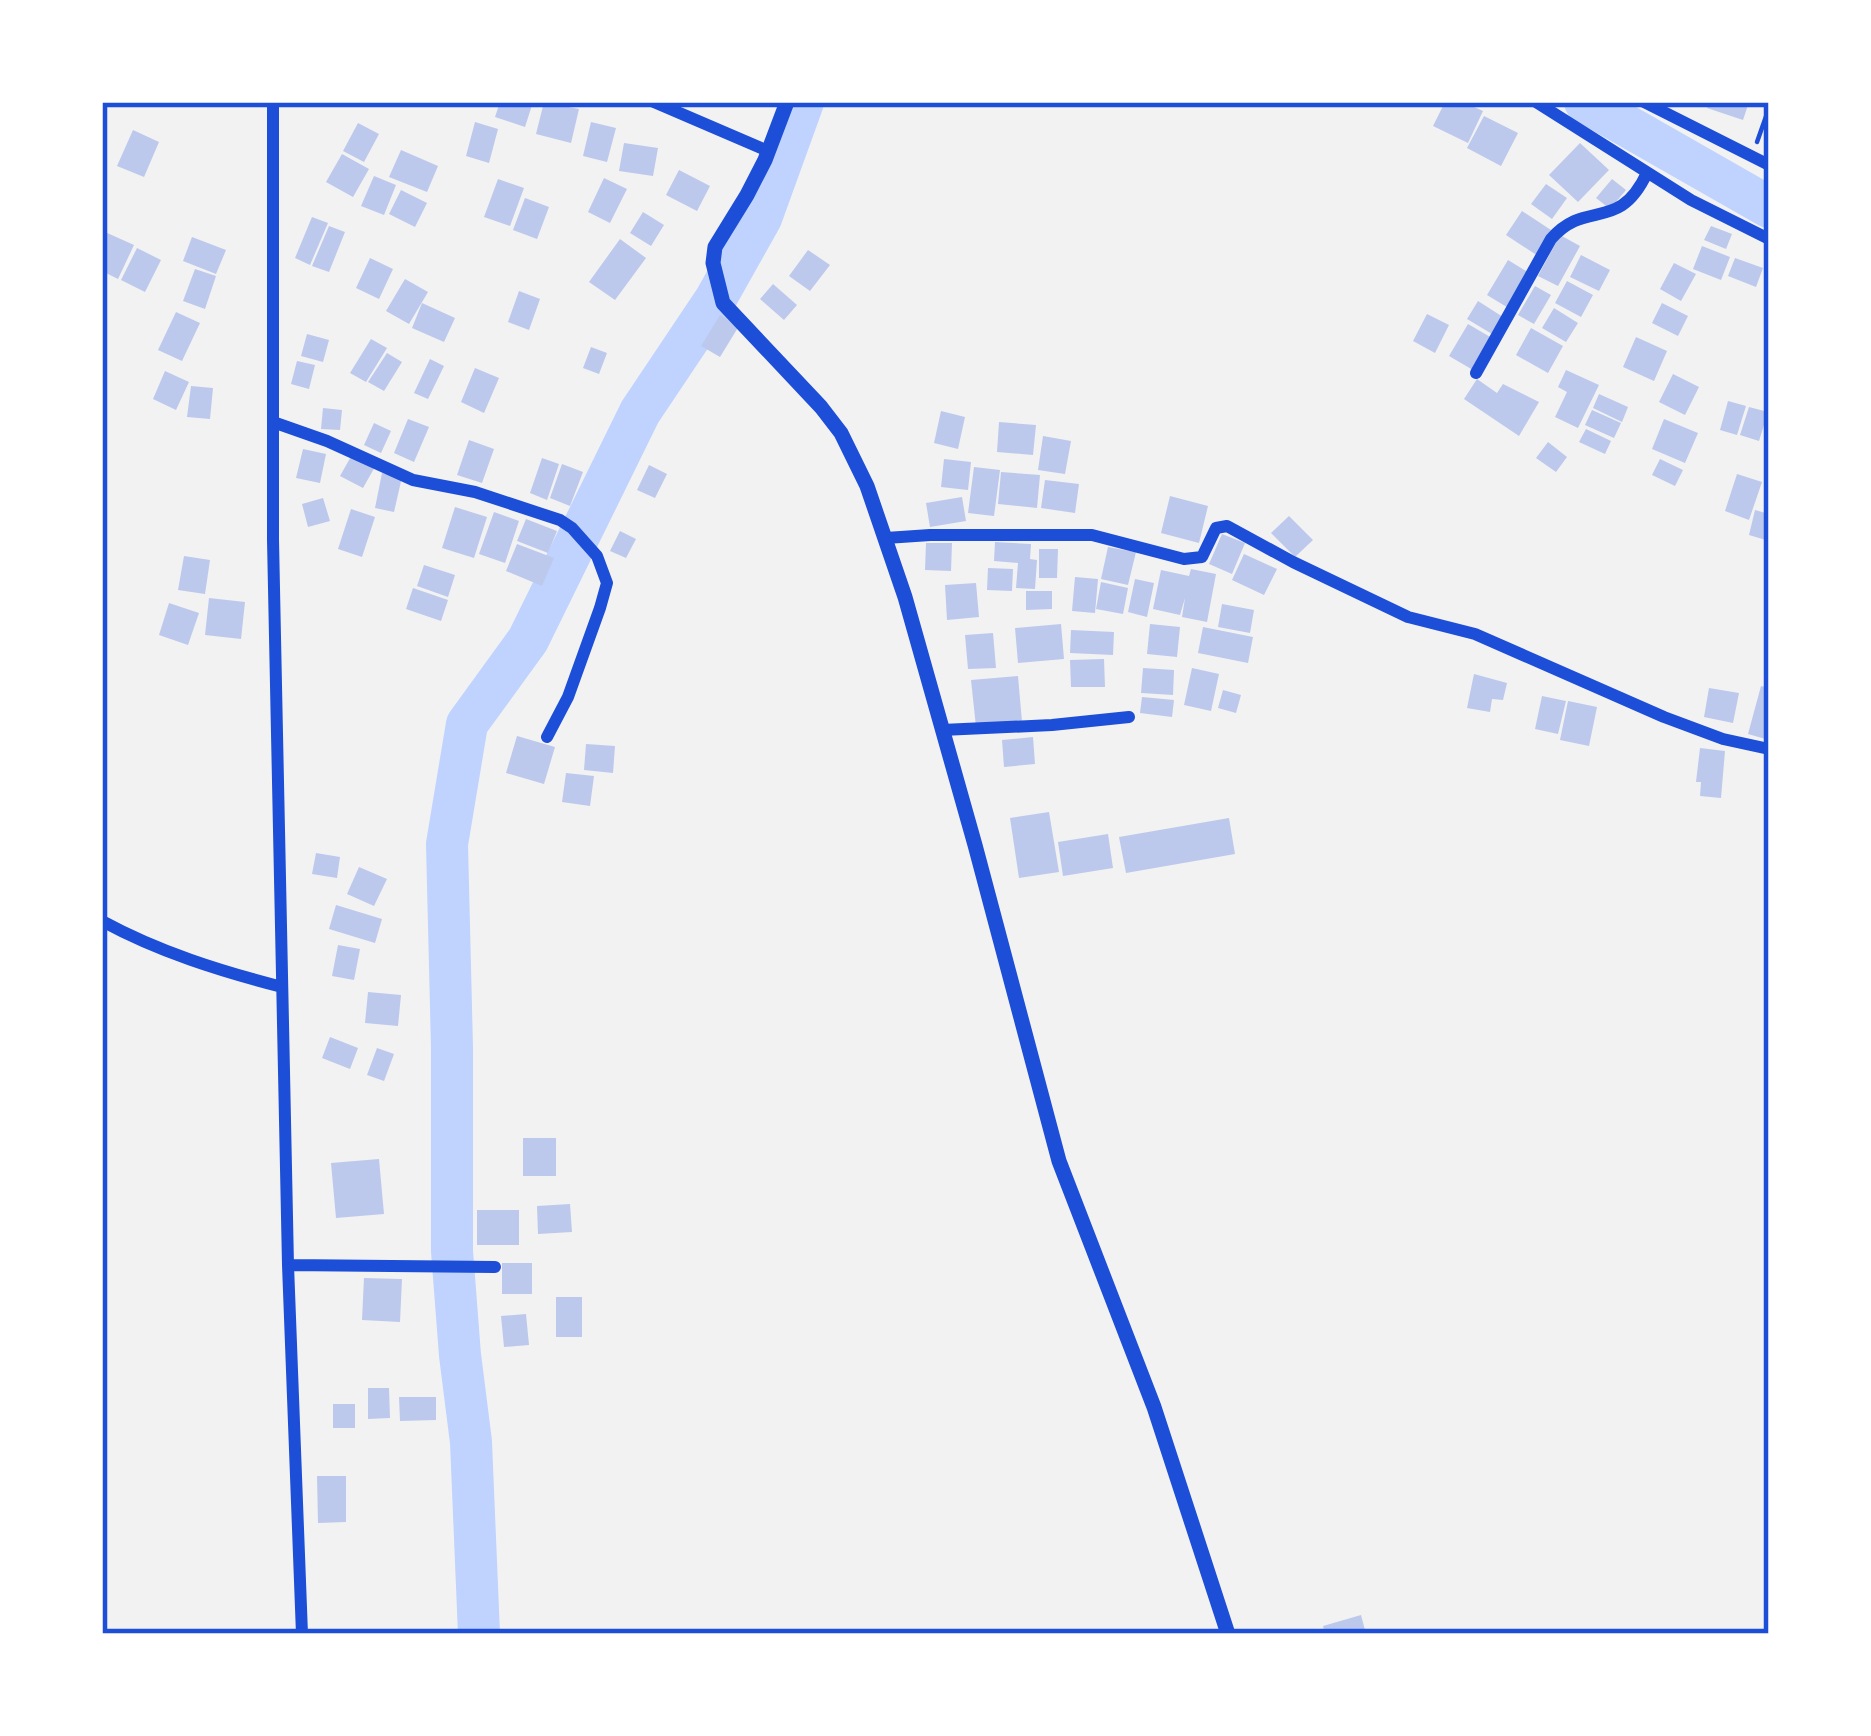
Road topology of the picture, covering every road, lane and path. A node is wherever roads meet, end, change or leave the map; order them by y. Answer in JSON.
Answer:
{"nodes":[{"id":1,"x":273,"y":102,"type":"edge"},
{"id":2,"x":654,"y":102,"type":"edge"},
{"id":3,"x":787,"y":102,"type":"edge"},
{"id":4,"x":1536,"y":102,"type":"edge"},
{"id":5,"x":1644,"y":102,"type":"edge"},
{"id":6,"x":1769,"y":107,"type":"edge"},
{"id":7,"x":768,"y":151,"type":"junction"},
{"id":8,"x":1752,"y":156,"type":"junction"},
{"id":9,"x":1769,"y":165,"type":"edge"},
{"id":10,"x":1647,"y":173,"type":"junction"},
{"id":11,"x":1769,"y":239,"type":"edge"},
{"id":12,"x":1476,"y":373,"type":"dead end"},
{"id":13,"x":273,"y":422,"type":"junction"},
{"id":14,"x":886,"y":538,"type":"junction"},
{"id":15,"x":1130,"y":717,"type":"dead end"},
{"id":16,"x":942,"y":730,"type":"junction"},
{"id":17,"x":547,"y":737,"type":"dead end"},
{"id":18,"x":1769,"y":749,"type":"edge"},
{"id":19,"x":102,"y":921,"type":"edge"},
{"id":20,"x":282,"y":987,"type":"junction"},
{"id":21,"x":288,"y":1265,"type":"junction"},
{"id":22,"x":488,"y":1268,"type":"dead end"},
{"id":23,"x":302,"y":1634,"type":"edge"},
{"id":24,"x":1228,"y":1634,"type":"edge"}],
"edges":[{"from":1,"to":13,"type":"street"},
{"from":2,"to":7,"type":"street"},
{"from":3,"to":7,"type":"street"},
{"from":4,"to":10,"type":"street"},
{"from":5,"to":8,"type":"street"},
{"from":6,"to":8,"type":"path"},
{"from":7,"to":14,"type":"street"},
{"from":8,"to":9,"type":"street"},
{"from":10,"to":11,"type":"street"},
{"from":10,"to":12,"type":"street"},
{"from":13,"to":17,"type":"street"},
{"from":13,"to":20,"type":"street"},
{"from":14,"to":16,"type":"street"},
{"from":14,"to":18,"type":"street"},
{"from":15,"to":16,"type":"street"},
{"from":16,"to":24,"type":"street"},
{"from":19,"to":20,"type":"street"},
{"from":20,"to":21,"type":"street"},
{"from":21,"to":22,"type":"street"},
{"from":21,"to":23,"type":"street"}]}
